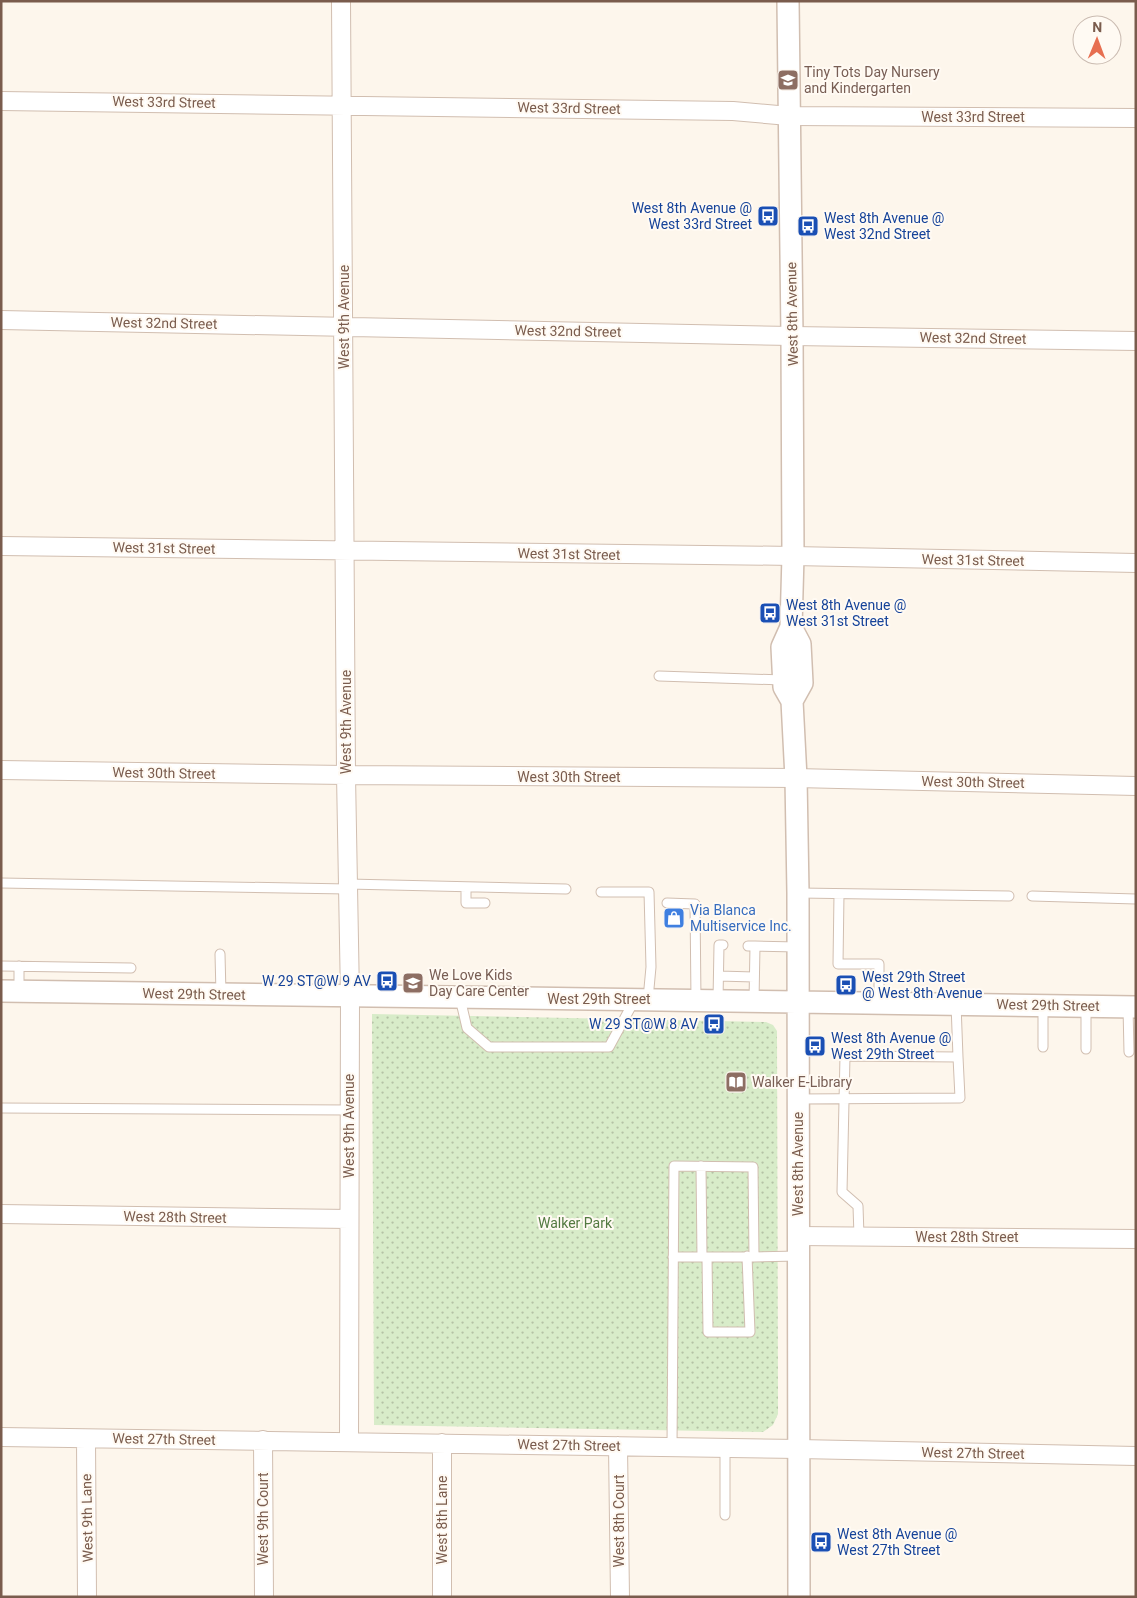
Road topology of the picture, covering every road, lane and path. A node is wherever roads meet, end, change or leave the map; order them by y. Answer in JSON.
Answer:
{"nodes":[{"id":1,"x":341,"y":1,"type":"edge"},
{"id":2,"x":788,"y":1,"type":"edge"},
{"id":3,"x":1,"y":101,"type":"edge"},
{"id":4,"x":342,"y":104,"type":"junction"},
{"id":5,"x":789,"y":116,"type":"junction"},
{"id":6,"x":1136,"y":118,"type":"edge"},
{"id":7,"x":1,"y":320,"type":"edge"},
{"id":8,"x":344,"y":326,"type":"junction"},
{"id":9,"x":792,"y":336,"type":"junction"},
{"id":10,"x":1136,"y":341,"type":"edge"},
{"id":11,"x":1,"y":546,"type":"edge"},
{"id":12,"x":346,"y":551,"type":"junction"},
{"id":13,"x":792,"y":556,"type":"junction"},
{"id":14,"x":1136,"y":563,"type":"edge"},
{"id":15,"x":791,"y":627,"type":"junction"},
{"id":16,"x":659,"y":676,"type":"dead end"},
{"id":17,"x":784,"y":680,"type":"junction"},
{"id":18,"x":792,"y":701,"type":"junction"},
{"id":19,"x":1,"y":770,"type":"edge"},
{"id":20,"x":346,"y":775,"type":"junction"},
{"id":21,"x":796,"y":778,"type":"junction"},
{"id":22,"x":1136,"y":786,"type":"edge"},
{"id":23,"x":1,"y":883,"type":"edge"},
{"id":24,"x":348,"y":887,"type":"junction"},
{"id":25,"x":466,"y":887,"type":"junction"},
{"id":26,"x":566,"y":889,"type":"dead end"},
{"id":27,"x":601,"y":892,"type":"dead end"},
{"id":28,"x":798,"y":893,"type":"junction"},
{"id":29,"x":839,"y":894,"type":"junction"},
{"id":30,"x":1009,"y":896,"type":"dead end"},
{"id":31,"x":1032,"y":896,"type":"dead end"},
{"id":32,"x":1136,"y":899,"type":"edge"},
{"id":33,"x":485,"y":903,"type":"dead end"},
{"id":34,"x":667,"y":903,"type":"dead end"},
{"id":35,"x":723,"y":945,"type":"dead end"},
{"id":36,"x":798,"y":947,"type":"junction"},
{"id":37,"x":220,"y":954,"type":"dead end"},
{"id":38,"x":1,"y":966,"type":"edge"},
{"id":39,"x":19,"y":966,"type":"junction"},
{"id":40,"x":131,"y":968,"type":"dead end"},
{"id":41,"x":719,"y":976,"type":"junction"},
{"id":42,"x":754,"y":977,"type":"junction"},
{"id":43,"x":10,"y":991,"type":"edge"},
{"id":44,"x":221,"y":995,"type":"junction"},
{"id":45,"x":350,"y":997,"type":"junction"},
{"id":46,"x":460,"y":998,"type":"junction"},
{"id":47,"x":641,"y":999,"type":"junction"},
{"id":48,"x":696,"y":1000,"type":"junction"},
{"id":49,"x":718,"y":1000,"type":"junction"},
{"id":50,"x":754,"y":1000,"type":"junction"},
{"id":51,"x":798,"y":1001,"type":"junction"},
{"id":52,"x":879,"y":1002,"type":"junction"},
{"id":53,"x":956,"y":1003,"type":"junction"},
{"id":54,"x":1044,"y":1005,"type":"junction"},
{"id":55,"x":1086,"y":1006,"type":"junction"},
{"id":56,"x":1132,"y":1007,"type":"edge"},
{"id":57,"x":1043,"y":1047,"type":"dead end"},
{"id":58,"x":1086,"y":1049,"type":"dead end"},
{"id":59,"x":1129,"y":1052,"type":"dead end"},
{"id":60,"x":958,"y":1057,"type":"junction"},
{"id":61,"x":798,"y":1099,"type":"junction"},
{"id":62,"x":844,"y":1100,"type":"junction"},
{"id":63,"x":1,"y":1108,"type":"edge"},
{"id":64,"x":350,"y":1110,"type":"junction"},
{"id":65,"x":701,"y":1166,"type":"junction"},
{"id":66,"x":1,"y":1214,"type":"edge"},
{"id":67,"x":349,"y":1219,"type":"junction"},
{"id":68,"x":859,"y":1236,"type":"junction"},
{"id":69,"x":1136,"y":1238,"type":"edge"},
{"id":70,"x":798,"y":1246,"type":"junction"},
{"id":71,"x":673,"y":1257,"type":"junction"},
{"id":72,"x":705,"y":1257,"type":"junction"},
{"id":73,"x":751,"y":1257,"type":"junction"},
{"id":74,"x":1,"y":1437,"type":"edge"},
{"id":75,"x":86,"y":1439,"type":"junction"},
{"id":76,"x":263,"y":1440,"type":"junction"},
{"id":77,"x":350,"y":1442,"type":"junction"},
{"id":78,"x":442,"y":1443,"type":"junction"},
{"id":79,"x":618,"y":1446,"type":"junction"},
{"id":80,"x":672,"y":1447,"type":"junction"},
{"id":81,"x":725,"y":1448,"type":"junction"},
{"id":82,"x":799,"y":1449,"type":"junction"},
{"id":83,"x":1136,"y":1456,"type":"edge"},
{"id":84,"x":726,"y":1515,"type":"dead end"},
{"id":85,"x":87,"y":1597,"type":"edge"},
{"id":86,"x":264,"y":1597,"type":"edge"},
{"id":87,"x":442,"y":1597,"type":"edge"},
{"id":88,"x":620,"y":1597,"type":"edge"},
{"id":89,"x":799,"y":1597,"type":"edge"}],
"edges":[{"from":1,"to":4,"type":"street","name":"West 9th Avenue"},
{"from":2,"to":5,"type":"street","name":"West 8th Avenue"},
{"from":3,"to":4,"type":"street","name":"West 33rd Street"},
{"from":4,"to":5,"type":"street","name":"West 33rd Street"},
{"from":4,"to":8,"type":"street","name":"West 9th Avenue"},
{"from":5,"to":6,"type":"street","name":"West 33rd Street"},
{"from":5,"to":9,"type":"street","name":"West 8th Avenue"},
{"from":7,"to":8,"type":"street","name":"West 32nd Street"},
{"from":8,"to":9,"type":"street","name":"West 32nd Street"},
{"from":8,"to":12,"type":"street","name":"West 9th Avenue"},
{"from":9,"to":10,"type":"street","name":"West 32nd Street"},
{"from":9,"to":13,"type":"street","name":"West 8th Avenue"},
{"from":11,"to":12,"type":"street","name":"West 31st Street"},
{"from":12,"to":13,"type":"street","name":"West 31st Street"},
{"from":12,"to":20,"type":"street","name":"West 9th Avenue"},
{"from":13,"to":14,"type":"street","name":"West 31st Street"},
{"from":13,"to":15,"type":"street","name":"West 8th Avenue"},
{"from":15,"to":17,"type":"street","name":"West 8th Avenue"},
{"from":15,"to":18,"type":"street","name":"West 8th Avenue"},
{"from":16,"to":17,"type":"lane"},
{"from":17,"to":18,"type":"street","name":"West 8th Avenue"},
{"from":18,"to":21,"type":"street","name":"West 8th Avenue"},
{"from":19,"to":20,"type":"street","name":"West 30th Street"},
{"from":20,"to":21,"type":"street","name":"West 30th Street"},
{"from":20,"to":24,"type":"street","name":"West 9th Avenue"},
{"from":21,"to":22,"type":"street","name":"West 30th Street"},
{"from":21,"to":28,"type":"street","name":"West 8th Avenue"},
{"from":23,"to":24,"type":"lane"},
{"from":24,"to":25,"type":"lane"},
{"from":24,"to":45,"type":"street","name":"West 9th Avenue"},
{"from":25,"to":26,"type":"lane"},
{"from":25,"to":33,"type":"lane"},
{"from":27,"to":47,"type":"lane"},
{"from":28,"to":29,"type":"lane"},
{"from":28,"to":36,"type":"street","name":"West 8th Avenue"},
{"from":29,"to":30,"type":"lane"},
{"from":29,"to":52,"type":"lane"},
{"from":31,"to":32,"type":"lane"},
{"from":34,"to":48,"type":"lane"},
{"from":35,"to":41,"type":"lane"},
{"from":36,"to":42,"type":"lane"},
{"from":36,"to":51,"type":"street","name":"West 8th Avenue"},
{"from":37,"to":44,"type":"lane"},
{"from":38,"to":39,"type":"lane"},
{"from":39,"to":40,"type":"lane"},
{"from":39,"to":43,"type":"lane"},
{"from":41,"to":42,"type":"lane"},
{"from":41,"to":49,"type":"lane"},
{"from":42,"to":50,"type":"lane"},
{"from":43,"to":44,"type":"street","name":"West 29th Street"},
{"from":44,"to":45,"type":"street","name":"West 29th Street"},
{"from":45,"to":46,"type":"street","name":"West 29th Street"},
{"from":45,"to":64,"type":"street","name":"West 9th Avenue"},
{"from":46,"to":47,"type":"street","name":"West 29th Street"},
{"from":46,"to":47,"type":"lane"},
{"from":47,"to":48,"type":"street","name":"West 29th Street"},
{"from":48,"to":49,"type":"street","name":"West 29th Street"},
{"from":49,"to":50,"type":"street","name":"West 29th Street"},
{"from":50,"to":51,"type":"street","name":"West 29th Street"},
{"from":51,"to":52,"type":"street","name":"West 29th Street"},
{"from":51,"to":61,"type":"street","name":"West 8th Avenue"},
{"from":52,"to":53,"type":"street","name":"West 29th Street"},
{"from":53,"to":54,"type":"street","name":"West 29th Street"},
{"from":53,"to":60,"type":"lane"},
{"from":54,"to":55,"type":"street","name":"West 29th Street"},
{"from":54,"to":57,"type":"lane"},
{"from":55,"to":56,"type":"street","name":"West 29th Street"},
{"from":55,"to":58,"type":"lane"},
{"from":56,"to":59,"type":"lane"},
{"from":60,"to":62,"type":"lane"},
{"from":60,"to":62,"type":"lane"},
{"from":61,"to":62,"type":"lane"},
{"from":61,"to":70,"type":"street","name":"West 8th Avenue"},
{"from":62,"to":68,"type":"lane"},
{"from":63,"to":64,"type":"lane"},
{"from":64,"to":67,"type":"street","name":"West 9th Avenue"},
{"from":65,"to":71,"type":"lane"},
{"from":65,"to":72,"type":"lane"},
{"from":65,"to":73,"type":"lane"},
{"from":66,"to":67,"type":"street","name":"West 28th Street"},
{"from":67,"to":77,"type":"street","name":"West 9th Avenue"},
{"from":68,"to":69,"type":"street","name":"West 28th Street"},
{"from":68,"to":70,"type":"street","name":"West 28th Street"},
{"from":70,"to":73,"type":"lane"},
{"from":70,"to":82,"type":"street","name":"West 8th Avenue"},
{"from":71,"to":72,"type":"lane"},
{"from":71,"to":80,"type":"lane"},
{"from":72,"to":73,"type":"lane"},
{"from":72,"to":73,"type":"lane"},
{"from":74,"to":75,"type":"street","name":"West 27th Street"},
{"from":75,"to":76,"type":"street","name":"West 27th Street"},
{"from":75,"to":85,"type":"street","name":"West 9th Lane"},
{"from":76,"to":77,"type":"street","name":"West 27th Street"},
{"from":76,"to":86,"type":"street","name":"West 9th Court"},
{"from":77,"to":78,"type":"street","name":"West 27th Street"},
{"from":78,"to":79,"type":"street","name":"West 27th Street"},
{"from":78,"to":87,"type":"street","name":"West 8th Lane"},
{"from":79,"to":80,"type":"street","name":"West 27th Street"},
{"from":79,"to":88,"type":"street","name":"West 8th Court"},
{"from":80,"to":81,"type":"street","name":"West 27th Street"},
{"from":81,"to":82,"type":"street","name":"West 27th Street"},
{"from":81,"to":84,"type":"lane"},
{"from":82,"to":83,"type":"street","name":"West 27th Street"},
{"from":82,"to":89,"type":"street","name":"West 8th Avenue"}]}
